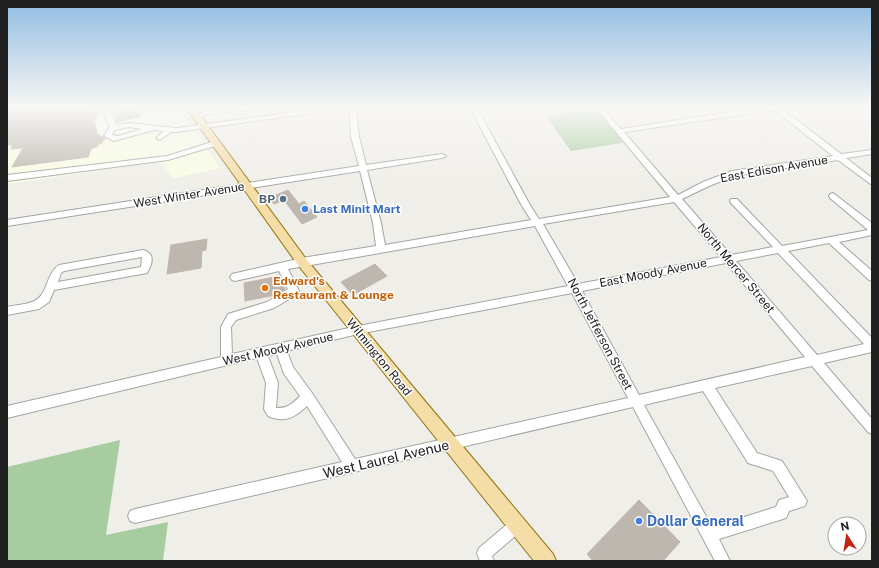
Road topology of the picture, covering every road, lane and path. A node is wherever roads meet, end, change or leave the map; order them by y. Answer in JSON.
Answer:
{"nodes":[{"id":1,"x":109,"y":135,"type":"edge"},
{"id":2,"x":133,"y":135,"type":"edge"},
{"id":3,"x":163,"y":135,"type":"edge"},
{"id":4,"x":209,"y":135,"type":"edge"},
{"id":5,"x":355,"y":135,"type":"edge"},
{"id":6,"x":487,"y":135,"type":"edge"},
{"id":7,"x":622,"y":135,"type":"edge"},
{"id":8,"x":809,"y":135,"type":"edge"},
{"id":9,"x":160,"y":138,"type":"dead end"},
{"id":10,"x":215,"y":143,"type":"junction"},
{"id":11,"x":872,"y":152,"type":"edge"},
{"id":12,"x":442,"y":156,"type":"dead end"},
{"id":13,"x":840,"y":158,"type":"junction"},
{"id":14,"x":363,"y":168,"type":"junction"},
{"id":15,"x":7,"y":178,"type":"edge"},
{"id":16,"x":872,"y":182,"type":"edge"},
{"id":17,"x":247,"y":186,"type":"junction"},
{"id":18,"x":833,"y":196,"type":"dead end"},
{"id":19,"x":676,"y":198,"type":"junction"},
{"id":20,"x":734,"y":202,"type":"dead end"},
{"id":21,"x":537,"y":222,"type":"junction"},
{"id":22,"x":7,"y":223,"type":"edge"},
{"id":23,"x":872,"y":228,"type":"edge"},
{"id":24,"x":872,"y":232,"type":"edge"},
{"id":25,"x":831,"y":240,"type":"junction"},
{"id":26,"x":381,"y":249,"type":"junction"},
{"id":27,"x":780,"y":249,"type":"junction"},
{"id":28,"x":728,"y":259,"type":"junction"},
{"id":29,"x":302,"y":262,"type":"junction"},
{"id":30,"x":282,"y":266,"type":"junction"},
{"id":31,"x":235,"y":277,"type":"dead end"},
{"id":32,"x":872,"y":277,"type":"edge"},
{"id":33,"x":51,"y":286,"type":"junction"},
{"id":34,"x":575,"y":288,"type":"junction"},
{"id":35,"x":7,"y":311,"type":"edge"},
{"id":36,"x":358,"y":330,"type":"junction"},
{"id":37,"x":872,"y":346,"type":"edge"},
{"id":38,"x":280,"y":348,"type":"junction"},
{"id":39,"x":261,"y":353,"type":"junction"},
{"id":40,"x":814,"y":360,"type":"junction"},
{"id":41,"x":227,"y":361,"type":"junction"},
{"id":42,"x":706,"y":385,"type":"junction"},
{"id":43,"x":308,"y":397,"type":"junction"},
{"id":44,"x":636,"y":401,"type":"junction"},
{"id":45,"x":7,"y":412,"type":"edge"},
{"id":46,"x":872,"y":428,"type":"edge"},
{"id":47,"x":451,"y":444,"type":"junction"},
{"id":48,"x":352,"y":466,"type":"junction"},
{"id":49,"x":135,"y":516,"type":"dead end"},
{"id":50,"x":517,"y":526,"type":"junction"},
{"id":51,"x":709,"y":535,"type":"junction"},
{"id":52,"x":486,"y":561,"type":"edge"},
{"id":53,"x":546,"y":561,"type":"edge"},
{"id":54,"x":723,"y":561,"type":"edge"}],
"edges":[{"from":1,"to":2,"type":"street"},
{"from":3,"to":9,"type":"street"},
{"from":4,"to":10,"type":"main road","name":"Wilmington Road"},
{"from":5,"to":14,"type":"street"},
{"from":6,"to":21,"type":"street","name":"North Jefferson Street"},
{"from":7,"to":19,"type":"street","name":"North Mercer Street"},
{"from":8,"to":13,"type":"street"},
{"from":10,"to":15,"type":"street"},
{"from":10,"to":17,"type":"main road","name":"Wilmington Road"},
{"from":11,"to":13,"type":"street","name":"East Edison Avenue"},
{"from":12,"to":14,"type":"street","name":"West Winter Avenue"},
{"from":13,"to":16,"type":"street"},
{"from":13,"to":19,"type":"street","name":"East Edison Avenue"},
{"from":14,"to":17,"type":"street","name":"West Winter Avenue"},
{"from":14,"to":26,"type":"street"},
{"from":17,"to":22,"type":"street","name":"West Winter Avenue"},
{"from":17,"to":29,"type":"main road","name":"Wilmington Road"},
{"from":18,"to":23,"type":"street"},
{"from":19,"to":21,"type":"street","name":"East Edison Avenue"},
{"from":19,"to":28,"type":"street","name":"North Mercer Street"},
{"from":20,"to":27,"type":"street"},
{"from":21,"to":26,"type":"street","name":"East Edison Avenue"},
{"from":21,"to":34,"type":"street","name":"North Jefferson Street"},
{"from":24,"to":25,"type":"street","name":"East Moody Avenue"},
{"from":25,"to":27,"type":"street","name":"East Moody Avenue"},
{"from":25,"to":32,"type":"street"},
{"from":26,"to":29,"type":"street","name":"East Edison Avenue"},
{"from":27,"to":28,"type":"street","name":"East Moody Avenue"},
{"from":27,"to":37,"type":"street"},
{"from":28,"to":34,"type":"street","name":"East Moody Avenue"},
{"from":28,"to":40,"type":"street","name":"North Mercer Street"},
{"from":29,"to":30,"type":"street","name":"East Edison Avenue"},
{"from":29,"to":36,"type":"main road","name":"Wilmington Road"},
{"from":30,"to":31,"type":"street","name":"East Edison Avenue"},
{"from":30,"to":41,"type":"street"},
{"from":33,"to":33,"type":"street"},
{"from":33,"to":35,"type":"street"},
{"from":34,"to":36,"type":"street","name":"West Moody Avenue"},
{"from":34,"to":44,"type":"street","name":"North Jefferson Street"},
{"from":36,"to":38,"type":"street","name":"West Moody Avenue"},
{"from":36,"to":47,"type":"main road","name":"Wilmington Road"},
{"from":37,"to":40,"type":"street","name":"West Laurel Avenue"},
{"from":38,"to":39,"type":"street","name":"West Moody Avenue"},
{"from":38,"to":43,"type":"street"},
{"from":39,"to":41,"type":"street","name":"West Moody Avenue"},
{"from":39,"to":43,"type":"street"},
{"from":40,"to":42,"type":"street","name":"West Laurel Avenue"},
{"from":40,"to":46,"type":"street","name":"North Mercer Street"},
{"from":41,"to":45,"type":"street","name":"West Moody Avenue"},
{"from":42,"to":44,"type":"street","name":"West Laurel Avenue"},
{"from":42,"to":51,"type":"street"},
{"from":43,"to":48,"type":"street"},
{"from":44,"to":47,"type":"street","name":"West Laurel Avenue"},
{"from":44,"to":51,"type":"street","name":"North Jefferson Street"},
{"from":47,"to":48,"type":"street","name":"West Laurel Avenue"},
{"from":47,"to":50,"type":"main road","name":"Wilmington Road"},
{"from":48,"to":49,"type":"street","name":"West Laurel Avenue"},
{"from":50,"to":52,"type":"street"},
{"from":50,"to":53,"type":"main road","name":"Wilmington Road"},
{"from":51,"to":54,"type":"street","name":"North Jefferson Street"}]}
